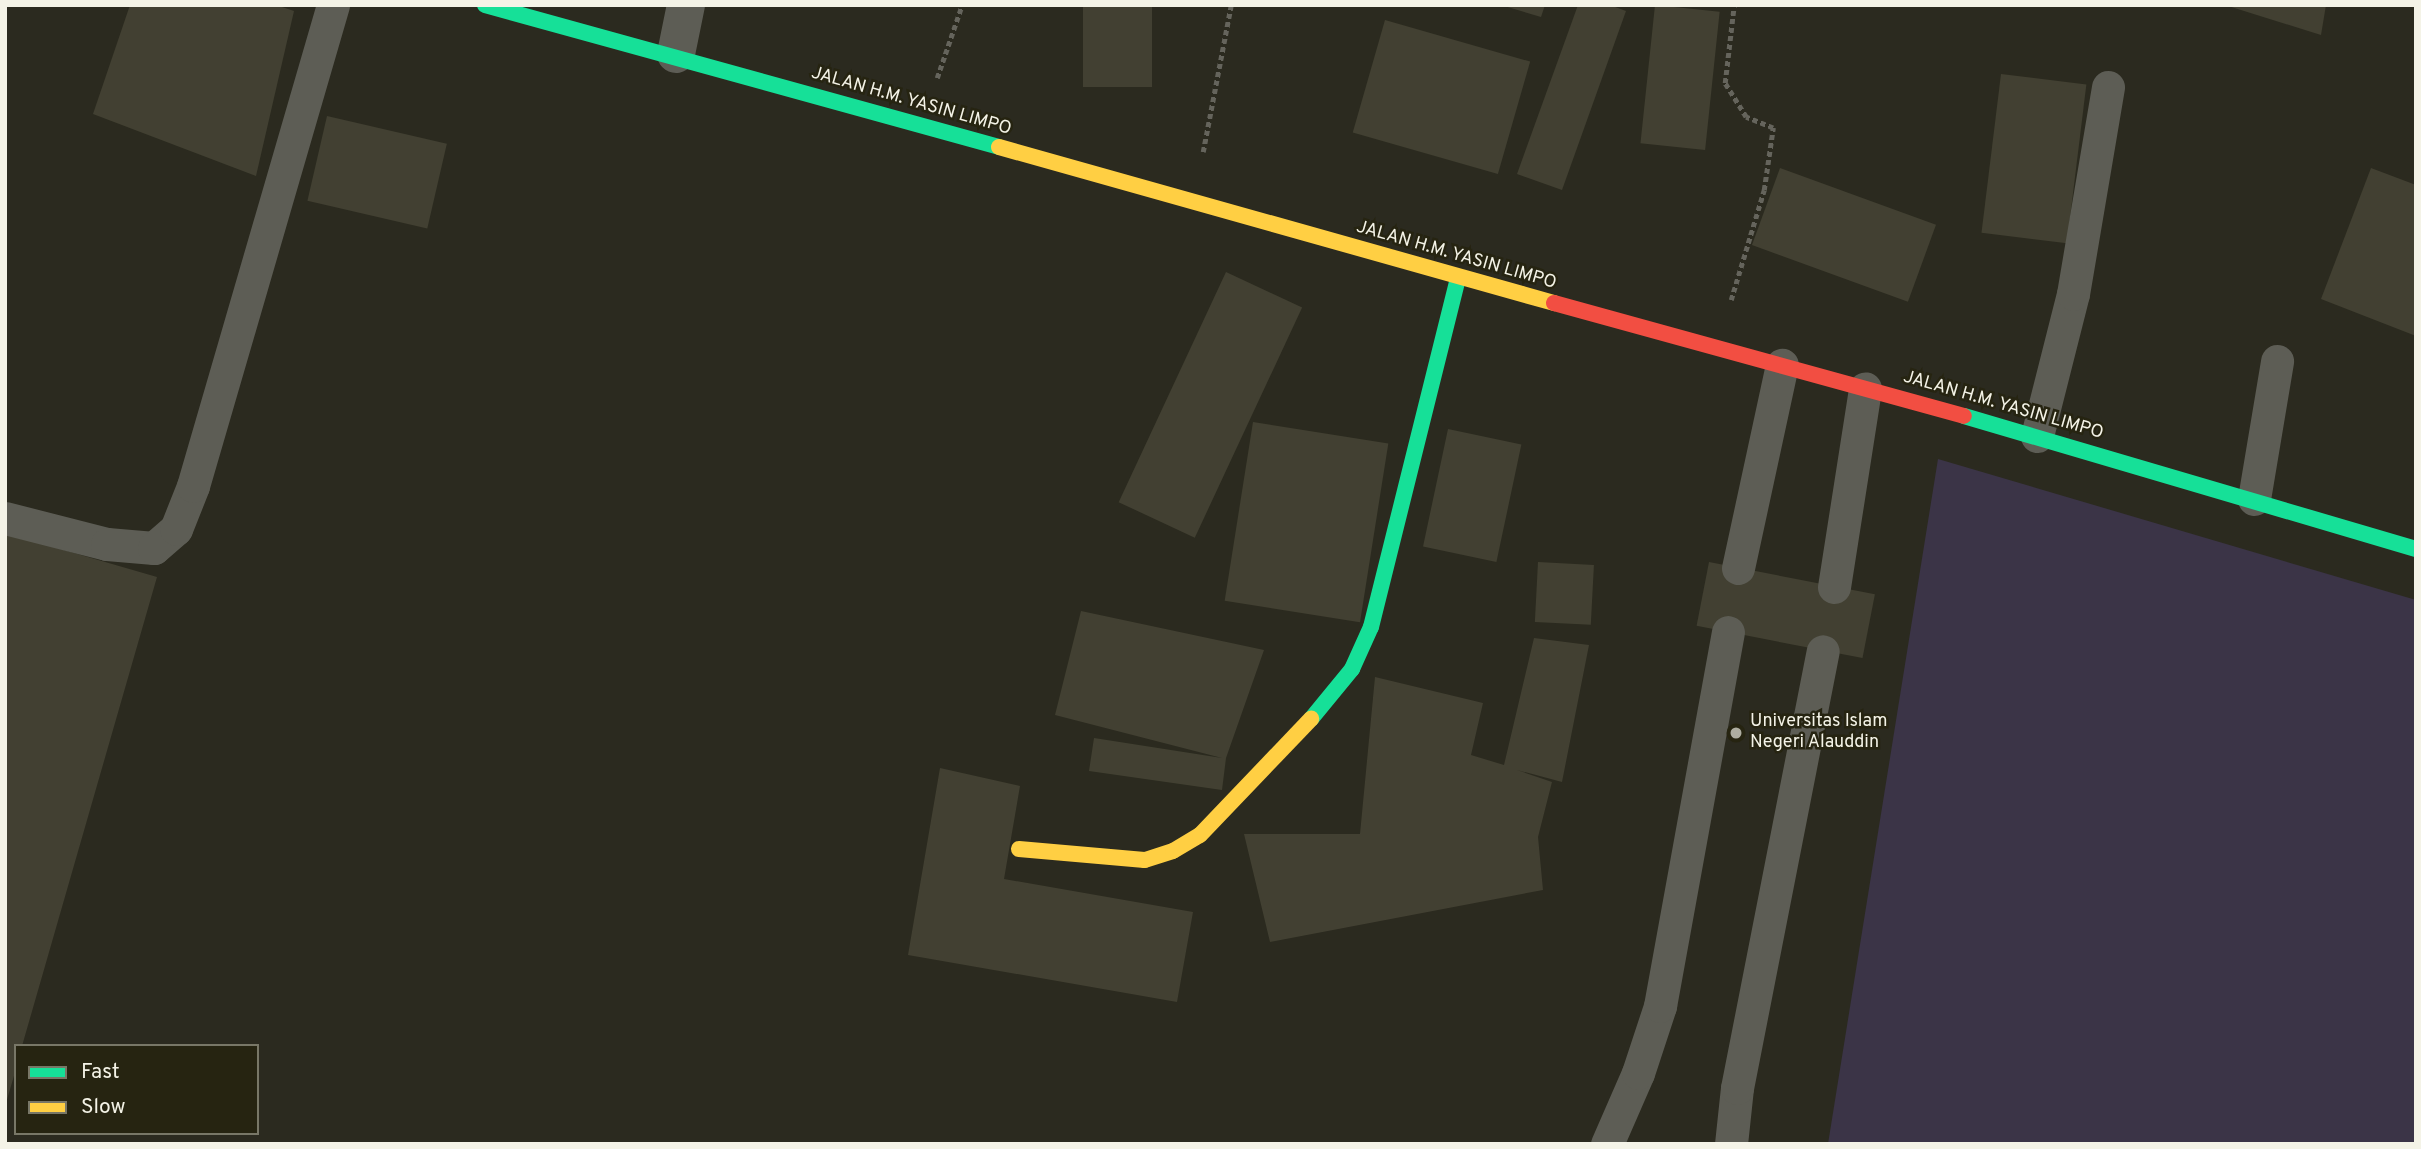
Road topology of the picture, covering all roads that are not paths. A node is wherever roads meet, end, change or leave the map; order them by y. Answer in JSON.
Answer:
{"nodes":[{"id":1,"x":333,"y":5,"type":"edge"},
{"id":2,"x":485,"y":5,"type":"edge"},
{"id":3,"x":686,"y":5,"type":"edge"},
{"id":4,"x":676,"y":54,"type":"junction"},
{"id":5,"x":2108,"y":87,"type":"dead end"},
{"id":6,"x":1458,"y":278,"type":"junction"},
{"id":7,"x":2277,"y":361,"type":"dead end"},
{"id":8,"x":1782,"y":365,"type":"junction"},
{"id":9,"x":1865,"y":388,"type":"junction"},
{"id":10,"x":2037,"y":436,"type":"junction"},
{"id":11,"x":2254,"y":499,"type":"junction"},
{"id":12,"x":5,"y":518,"type":"edge"},
{"id":13,"x":2416,"y":549,"type":"edge"},
{"id":14,"x":1738,"y":568,"type":"dead end"},
{"id":15,"x":1834,"y":587,"type":"dead end"},
{"id":16,"x":1728,"y":632,"type":"dead end"},
{"id":17,"x":1823,"y":650,"type":"dead end"},
{"id":18,"x":1019,"y":849,"type":"dead end"},
{"id":19,"x":1607,"y":1144,"type":"edge"},
{"id":20,"x":1731,"y":1144,"type":"edge"}],
"edges":[{"from":1,"to":12,"type":"lane"},
{"from":2,"to":4,"type":"main road","name":"JALAN H.M. YASIN LIMPO"},
{"from":3,"to":4,"type":"street"},
{"from":4,"to":6,"type":"main road","name":"JALAN H.M. YASIN LIMPO"},
{"from":5,"to":10,"type":"lane"},
{"from":6,"to":8,"type":"main road","name":"JALAN H.M. YASIN LIMPO"},
{"from":6,"to":18,"type":"main road"},
{"from":7,"to":11,"type":"lane"},
{"from":8,"to":9,"type":"main road","name":"JALAN H.M. YASIN LIMPO"},
{"from":8,"to":14,"type":"lane"},
{"from":9,"to":10,"type":"main road","name":"JALAN H.M. YASIN LIMPO"},
{"from":9,"to":15,"type":"lane"},
{"from":10,"to":11,"type":"main road","name":"JALAN H.M. YASIN LIMPO"},
{"from":11,"to":13,"type":"main road","name":"JALAN H.M. YASIN LIMPO"},
{"from":16,"to":19,"type":"lane"},
{"from":17,"to":20,"type":"lane"}]}
